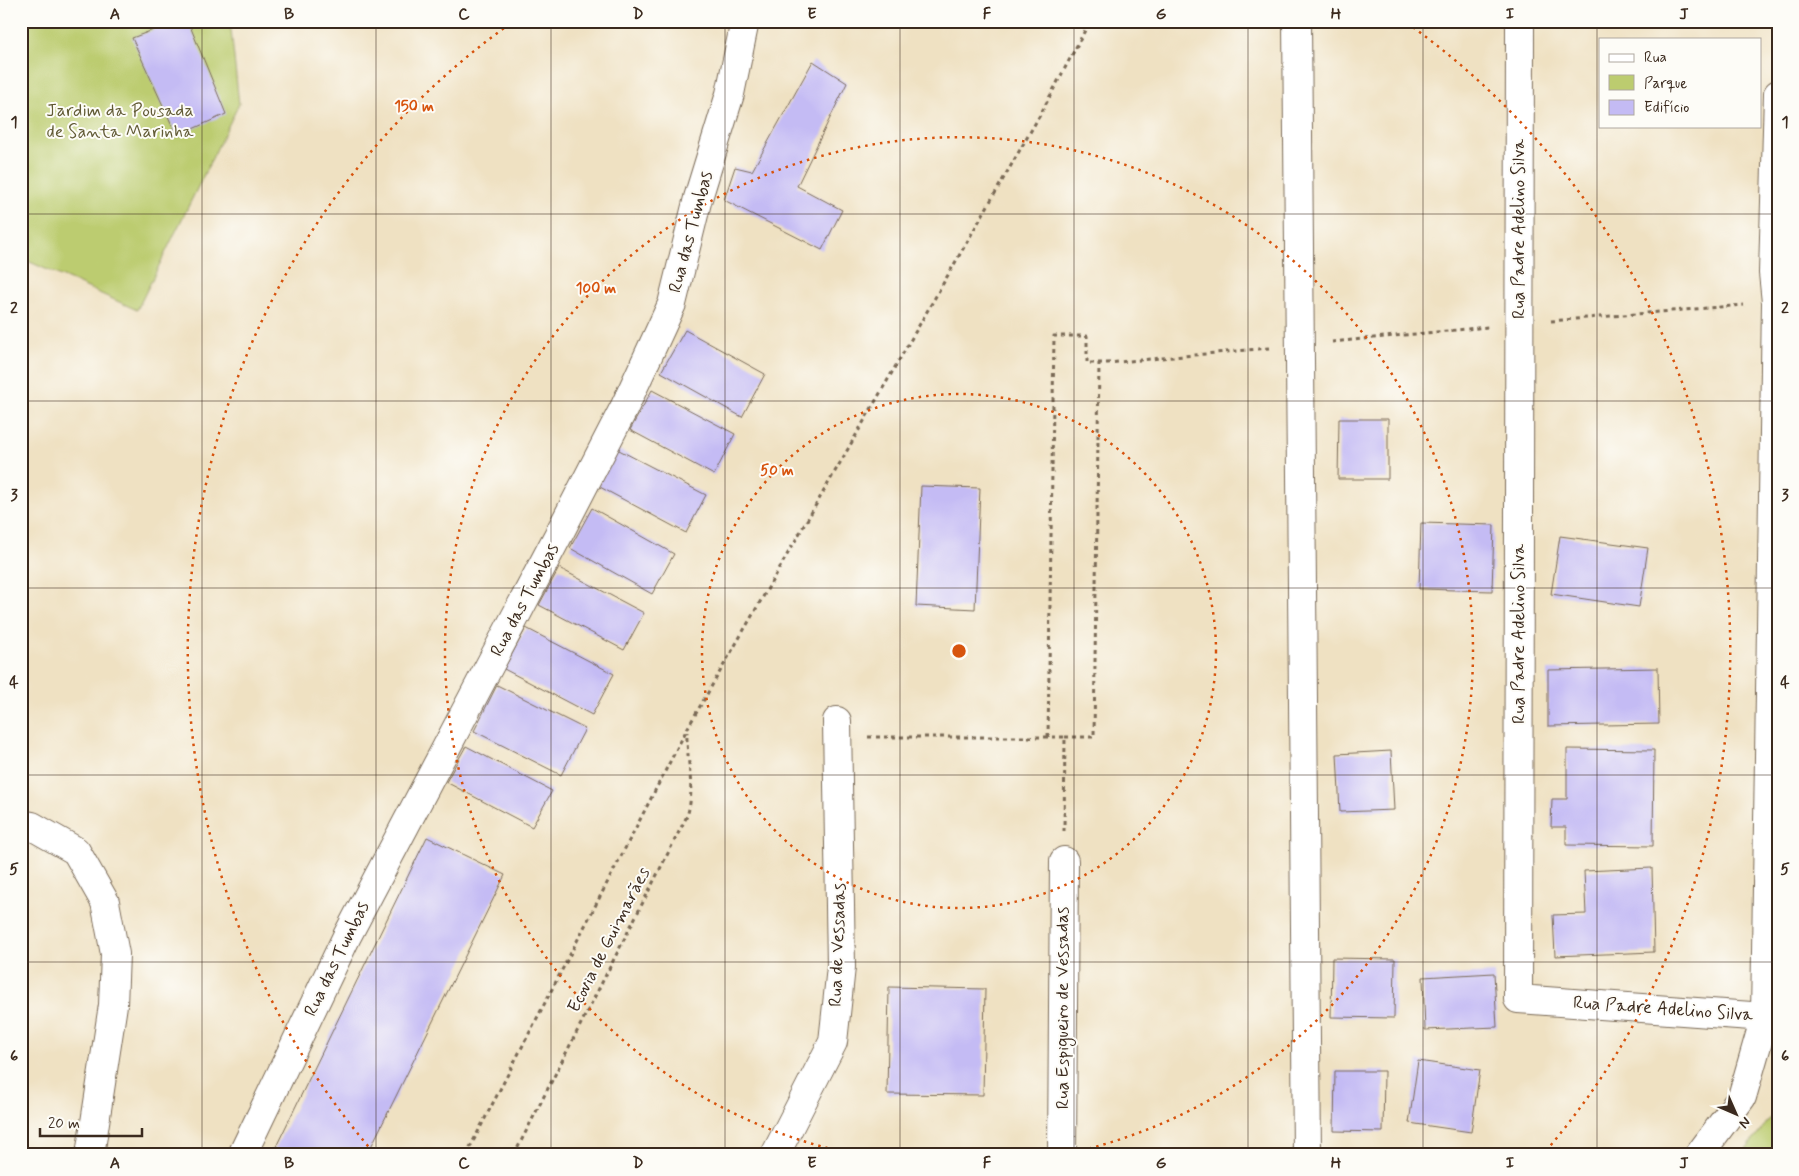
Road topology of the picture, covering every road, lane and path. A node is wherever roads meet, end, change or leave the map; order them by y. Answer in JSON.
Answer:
{"nodes":[{"id":1,"x":745,"y":21,"type":"edge"},
{"id":2,"x":1090,"y":21,"type":"edge"},
{"id":3,"x":1297,"y":21,"type":"edge"},
{"id":4,"x":1520,"y":21,"type":"edge"},
{"id":5,"x":1778,"y":94,"type":"edge"},
{"id":6,"x":1776,"y":302,"type":"junction"},
{"id":7,"x":1519,"y":324,"type":"junction"},
{"id":8,"x":1300,"y":345,"type":"junction"},
{"id":9,"x":1099,"y":363,"type":"junction"},
{"id":10,"x":687,"y":729,"type":"junction"},
{"id":11,"x":837,"y":729,"type":"joint"},
{"id":12,"x":1065,"y":737,"type":"junction"},
{"id":13,"x":1048,"y":738,"type":"junction"},
{"id":14,"x":21,"y":824,"type":"edge"},
{"id":15,"x":1064,"y":861,"type":"joint"},
{"id":16,"x":1765,"y":1017,"type":"junction"},
{"id":17,"x":90,"y":1155,"type":"edge"},
{"id":18,"x":242,"y":1155,"type":"edge"},
{"id":19,"x":466,"y":1155,"type":"edge"},
{"id":20,"x":514,"y":1155,"type":"edge"},
{"id":21,"x":775,"y":1155,"type":"edge"},
{"id":22,"x":1062,"y":1155,"type":"edge"},
{"id":23,"x":1307,"y":1155,"type":"edge"},
{"id":24,"x":1699,"y":1155,"type":"edge"}],
"edges":[{"from":1,"to":18,"type":"street","name":"Rua das Tumbas"},
{"from":2,"to":10,"type":"path"},
{"from":3,"to":8,"type":"street"},
{"from":4,"to":7,"type":"street","name":"Rua Padre Adelino Silva"},
{"from":5,"to":6,"type":"street"},
{"from":6,"to":7,"type":"path"},
{"from":6,"to":16,"type":"street"},
{"from":7,"to":8,"type":"path"},
{"from":7,"to":16,"type":"street","name":"Rua Padre Adelino Silva"},
{"from":8,"to":9,"type":"path"},
{"from":8,"to":23,"type":"street"},
{"from":9,"to":12,"type":"path"},
{"from":9,"to":13,"type":"path"},
{"from":10,"to":19,"type":"path"},
{"from":10,"to":20,"type":"path","name":"Ecovia de Guimarães"},
{"from":11,"to":13,"type":"path"},
{"from":11,"to":21,"type":"street","name":"Rua de Vessadas"},
{"from":12,"to":13,"type":"path"},
{"from":12,"to":15,"type":"path"},
{"from":14,"to":17,"type":"street"},
{"from":15,"to":22,"type":"street","name":"Rua Espigueiro de Vessadas"},
{"from":16,"to":24,"type":"street"}]}
